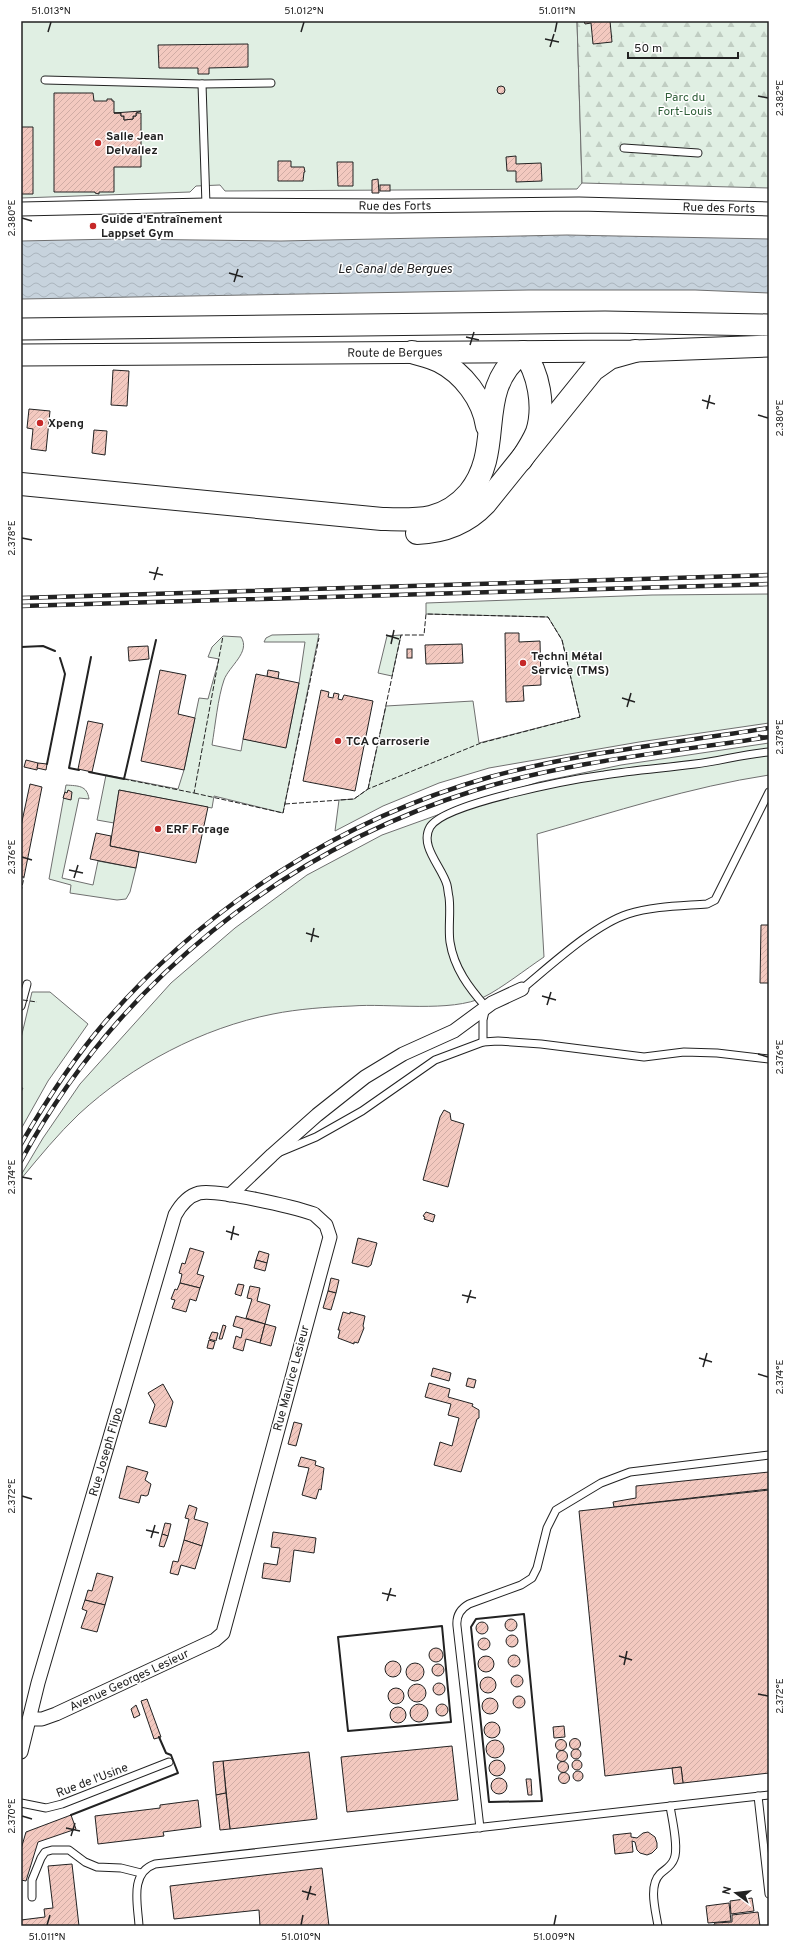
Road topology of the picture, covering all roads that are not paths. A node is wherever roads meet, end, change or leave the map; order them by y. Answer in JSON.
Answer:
{"nodes":[{"id":1,"x":45,"y":80,"type":"dead end"},
{"id":2,"x":271,"y":82,"type":"dead end"},
{"id":3,"x":202,"y":84,"type":"junction"},
{"id":4,"x":624,"y":148,"type":"dead end"},
{"id":5,"x":698,"y":153,"type":"dead end"},
{"id":6,"x":206,"y":205,"type":"junction"},
{"id":7,"x":21,"y":209,"type":"edge"},
{"id":8,"x":769,"y":210,"type":"edge"},
{"id":9,"x":458,"y":323,"type":"junction"},
{"id":10,"x":727,"y":323,"type":"junction"},
{"id":11,"x":769,"y":325,"type":"edge"},
{"id":12,"x":21,"y":329,"type":"edge"},
{"id":13,"x":769,"y":346,"type":"edge"},
{"id":14,"x":635,"y":351,"type":"junction"},
{"id":15,"x":412,"y":352,"type":"junction"},
{"id":16,"x":523,"y":352,"type":"junction"},
{"id":17,"x":21,"y":355,"type":"edge"},
{"id":18,"x":489,"y":441,"type":"junction"},
{"id":19,"x":521,"y":460,"type":"junction"},
{"id":20,"x":21,"y":484,"type":"edge"},
{"id":21,"x":21,"y":499,"type":"edge"},
{"id":22,"x":769,"y":752,"type":"edge"},
{"id":23,"x":769,"y":792,"type":"edge"},
{"id":24,"x":27,"y":984,"type":"dead end"},
{"id":25,"x":522,"y":989,"type":"joint"},
{"id":26,"x":21,"y":1006,"type":"edge"},
{"id":27,"x":486,"y":1007,"type":"junction"},
{"id":28,"x":483,"y":1042,"type":"junction"},
{"id":29,"x":769,"y":1058,"type":"edge"},
{"id":30,"x":272,"y":1155,"type":"junction"},
{"id":31,"x":230,"y":1195,"type":"junction"},
{"id":32,"x":769,"y":1455,"type":"edge"},
{"id":33,"x":223,"y":1631,"type":"joint"},
{"id":34,"x":29,"y":1719,"type":"junction"},
{"id":35,"x":21,"y":1752,"type":"edge"},
{"id":36,"x":169,"y":1762,"type":"dead end"},
{"id":37,"x":769,"y":1795,"type":"edge"},
{"id":38,"x":758,"y":1796,"type":"junction"},
{"id":39,"x":21,"y":1804,"type":"edge"},
{"id":40,"x":670,"y":1806,"type":"junction"},
{"id":41,"x":480,"y":1828,"type":"junction"},
{"id":42,"x":141,"y":1873,"type":"junction"},
{"id":43,"x":769,"y":1894,"type":"edge"},
{"id":44,"x":32,"y":1897,"type":"dead end"},
{"id":45,"x":140,"y":1926,"type":"edge"},
{"id":46,"x":658,"y":1926,"type":"edge"}],
"edges":[{"from":1,"to":3,"type":"lane"},
{"from":2,"to":3,"type":"lane"},
{"from":3,"to":6,"type":"lane"},
{"from":4,"to":5,"type":"lane"},
{"from":6,"to":7,"type":"street","name":"Rue des Forts"},
{"from":6,"to":8,"type":"street","name":"Rue des Forts"},
{"from":9,"to":10,"type":"main road"},
{"from":9,"to":12,"type":"main road"},
{"from":9,"to":16,"type":"main road"},
{"from":10,"to":11,"type":"main road"},
{"from":10,"to":16,"type":"main road"},
{"from":13,"to":14,"type":"main road","name":"Route de Bergues"},
{"from":14,"to":16,"type":"main road","name":"Route de Bergues"},
{"from":14,"to":19,"type":"highway"},
{"from":15,"to":16,"type":"main road","name":"Route de Bergues"},
{"from":15,"to":17,"type":"main road","name":"Route de Bergues"},
{"from":15,"to":18,"type":"highway"},
{"from":16,"to":18,"type":"highway"},
{"from":16,"to":19,"type":"highway"},
{"from":18,"to":20,"type":"highway"},
{"from":19,"to":21,"type":"highway"},
{"from":22,"to":27,"type":"lane"},
{"from":23,"to":25,"type":"lane"},
{"from":24,"to":26,"type":"lane"},
{"from":25,"to":27,"type":"street"},
{"from":27,"to":28,"type":"lane"},
{"from":27,"to":30,"type":"street"},
{"from":28,"to":29,"type":"lane"},
{"from":28,"to":30,"type":"lane"},
{"from":30,"to":31,"type":"street"},
{"from":31,"to":33,"type":"street","name":"Rue Maurice Lesieur"},
{"from":31,"to":34,"type":"street","name":"Rue Joseph Flipo"},
{"from":32,"to":41,"type":"lane"},
{"from":33,"to":34,"type":"street","name":"Avenue Georges Lesieur"},
{"from":34,"to":35,"type":"street","name":"Rue Joseph Flipo"},
{"from":36,"to":39,"type":"lane","name":"Rue de l'Usine"},
{"from":37,"to":38,"type":"lane"},
{"from":38,"to":40,"type":"lane"},
{"from":38,"to":43,"type":"lane"},
{"from":40,"to":41,"type":"lane"},
{"from":40,"to":46,"type":"lane"},
{"from":41,"to":42,"type":"lane"},
{"from":42,"to":44,"type":"lane"},
{"from":42,"to":45,"type":"lane"}]}
